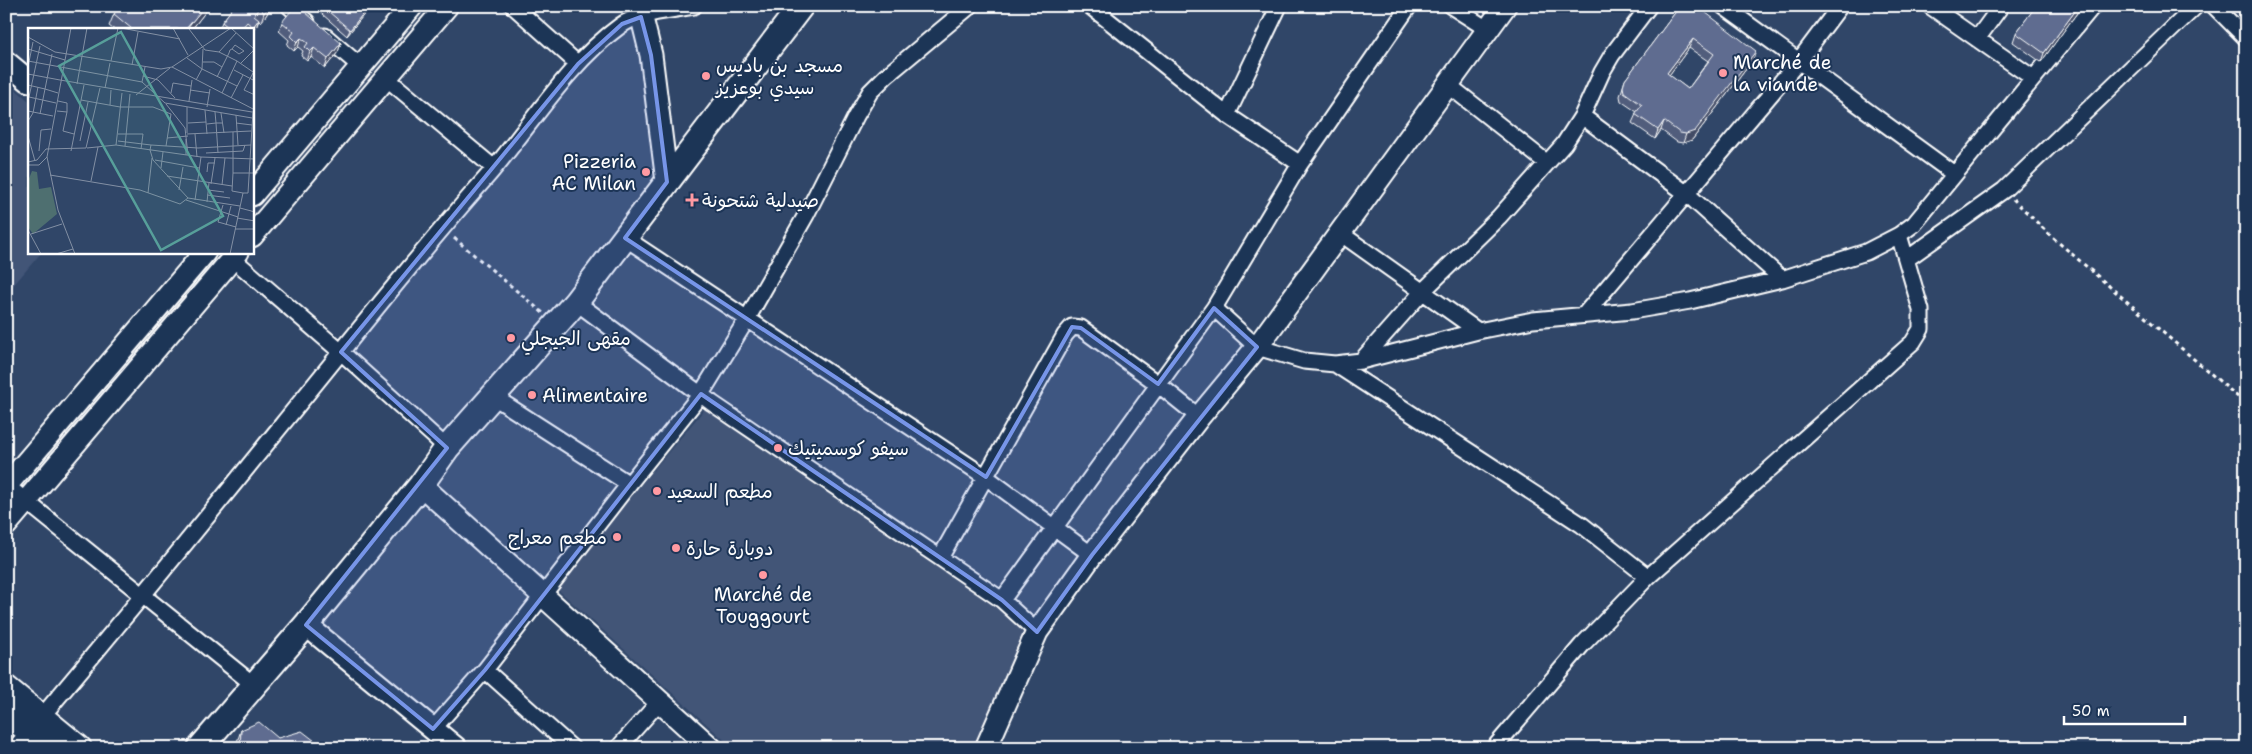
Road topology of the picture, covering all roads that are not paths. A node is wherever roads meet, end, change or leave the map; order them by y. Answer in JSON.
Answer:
{"nodes":[{"id":1,"x":289,"y":6,"type":"edge"},
{"id":2,"x":412,"y":6,"type":"edge"},
{"id":3,"x":447,"y":6,"type":"edge"},
{"id":4,"x":513,"y":6,"type":"edge"},
{"id":5,"x":694,"y":6,"type":"edge"},
{"id":6,"x":801,"y":6,"type":"edge"},
{"id":7,"x":970,"y":6,"type":"edge"},
{"id":8,"x":1090,"y":6,"type":"edge"},
{"id":9,"x":1279,"y":6,"type":"edge"},
{"id":10,"x":1409,"y":6,"type":"edge"},
{"id":11,"x":1451,"y":6,"type":"edge"},
{"id":12,"x":1649,"y":6,"type":"edge"},
{"id":13,"x":1723,"y":6,"type":"edge"},
{"id":14,"x":1840,"y":6,"type":"edge"},
{"id":15,"x":2001,"y":6,"type":"edge"},
{"id":16,"x":2094,"y":6,"type":"edge"},
{"id":17,"x":2196,"y":6,"type":"edge"},
{"id":18,"x":2214,"y":6,"type":"edge"},
{"id":19,"x":1502,"y":7,"type":"edge"},
{"id":20,"x":1933,"y":7,"type":"edge"},
{"id":21,"x":531,"y":11,"type":"edge"},
{"id":22,"x":646,"y":11,"type":"edge"},
{"id":23,"x":1487,"y":28,"type":"junction"},
{"id":24,"x":2246,"y":38,"type":"edge"},
{"id":25,"x":1977,"y":39,"type":"junction"},
{"id":26,"x":6,"y":62,"type":"edge"},
{"id":27,"x":1798,"y":62,"type":"junction"},
{"id":28,"x":578,"y":64,"type":"junction"},
{"id":29,"x":360,"y":66,"type":"junction"},
{"id":30,"x":385,"y":77,"type":"junction"},
{"id":31,"x":2033,"y":78,"type":"junction"},
{"id":32,"x":28,"y":80,"type":"edge"},
{"id":33,"x":1447,"y":84,"type":"junction"},
{"id":34,"x":1227,"y":115,"type":"junction"},
{"id":35,"x":1582,"y":116,"type":"junction"},
{"id":36,"x":1547,"y":163,"type":"junction"},
{"id":37,"x":1300,"y":164,"type":"junction"},
{"id":38,"x":494,"y":168,"type":"junction"},
{"id":39,"x":1954,"y":174,"type":"junction"},
{"id":40,"x":668,"y":182,"type":"junction"},
{"id":41,"x":254,"y":193,"type":"edge"},
{"id":42,"x":1686,"y":194,"type":"junction"},
{"id":43,"x":1340,"y":233,"type":"junction"},
{"id":44,"x":254,"y":234,"type":"edge"},
{"id":45,"x":1899,"y":235,"type":"junction"},
{"id":46,"x":625,"y":238,"type":"junction"},
{"id":47,"x":202,"y":254,"type":"edge"},
{"id":48,"x":235,"y":256,"type":"edge"},
{"id":49,"x":1907,"y":258,"type":"junction"},
{"id":50,"x":1782,"y":279,"type":"junction"},
{"id":51,"x":1423,"y":291,"type":"junction"},
{"id":52,"x":576,"y":302,"type":"junction"},
{"id":53,"x":1214,"y":308,"type":"junction"},
{"id":54,"x":1584,"y":315,"type":"junction"},
{"id":55,"x":747,"y":319,"type":"junction"},
{"id":56,"x":1478,"y":331,"type":"junction"},
{"id":57,"x":1257,"y":347,"type":"junction"},
{"id":58,"x":341,"y":352,"type":"junction"},
{"id":59,"x":1361,"y":361,"type":"junction"},
{"id":60,"x":1335,"y":364,"type":"junction"},
{"id":61,"x":1158,"y":384,"type":"junction"},
{"id":62,"x":701,"y":394,"type":"junction"},
{"id":63,"x":494,"y":397,"type":"junction"},
{"id":64,"x":1199,"y":417,"type":"junction"},
{"id":65,"x":447,"y":448,"type":"junction"},
{"id":66,"x":986,"y":477,"type":"junction"},
{"id":67,"x":629,"y":484,"type":"junction"},
{"id":68,"x":6,"y":485,"type":"edge"},
{"id":69,"x":421,"y":485,"type":"junction"},
{"id":70,"x":27,"y":500,"type":"junction"},
{"id":71,"x":6,"y":525,"type":"edge"},
{"id":72,"x":1056,"y":528,"type":"junction"},
{"id":73,"x":1092,"y":555,"type":"junction"},
{"id":74,"x":940,"y":558,"type":"junction"},
{"id":75,"x":1648,"y":577,"type":"junction"},
{"id":76,"x":144,"y":595,"type":"junction"},
{"id":77,"x":542,"y":597,"type":"junction"},
{"id":78,"x":1002,"y":600,"type":"junction"},
{"id":79,"x":306,"y":625,"type":"junction"},
{"id":80,"x":1037,"y":632,"type":"junction"},
{"id":81,"x":485,"y":670,"type":"junction"},
{"id":82,"x":254,"y":685,"type":"junction"},
{"id":83,"x":6,"y":688,"type":"edge"},
{"id":84,"x":659,"y":702,"type":"junction"},
{"id":85,"x":6,"y":712,"type":"edge"},
{"id":86,"x":433,"y":729,"type":"junction"},
{"id":87,"x":29,"y":732,"type":"edge"},
{"id":88,"x":49,"y":748,"type":"edge"},
{"id":89,"x":79,"y":748,"type":"edge"},
{"id":90,"x":200,"y":748,"type":"edge"},
{"id":91,"x":456,"y":748,"type":"edge"},
{"id":92,"x":572,"y":748,"type":"edge"},
{"id":93,"x":618,"y":748,"type":"edge"},
{"id":94,"x":711,"y":748,"type":"edge"},
{"id":95,"x":986,"y":748,"type":"edge"},
{"id":96,"x":1494,"y":748,"type":"edge"}],
"edges":[{"from":1,"to":29,"type":"street"},
{"from":2,"to":29,"type":"main road"},
{"from":3,"to":30,"type":"main road"},
{"from":4,"to":21,"type":"street"},
{"from":5,"to":22,"type":"street"},
{"from":6,"to":40,"type":"main road"},
{"from":7,"to":55,"type":"street"},
{"from":8,"to":34,"type":"street"},
{"from":9,"to":34,"type":"street"},
{"from":10,"to":37,"type":"street"},
{"from":11,"to":23,"type":"street"},
{"from":12,"to":35,"type":"street"},
{"from":13,"to":27,"type":"street"},
{"from":14,"to":27,"type":"street"},
{"from":15,"to":25,"type":"street"},
{"from":16,"to":31,"type":"street"},
{"from":17,"to":49,"type":"street"},
{"from":18,"to":24,"type":"street"},
{"from":19,"to":23,"type":"main road"},
{"from":20,"to":25,"type":"street"},
{"from":21,"to":28,"type":"street"},
{"from":22,"to":28,"type":"street"},
{"from":22,"to":40,"type":"main road"},
{"from":23,"to":33,"type":"main road"},
{"from":25,"to":31,"type":"street"},
{"from":26,"to":32,"type":"main road"},
{"from":27,"to":39,"type":"street"},
{"from":27,"to":42,"type":"street"},
{"from":28,"to":38,"type":"street"},
{"from":29,"to":41,"type":"main road"},
{"from":30,"to":38,"type":"street"},
{"from":30,"to":44,"type":"main road"},
{"from":31,"to":39,"type":"street"},
{"from":33,"to":36,"type":"street"},
{"from":33,"to":43,"type":"main road"},
{"from":34,"to":37,"type":"street"},
{"from":35,"to":36,"type":"street"},
{"from":35,"to":42,"type":"street"},
{"from":36,"to":51,"type":"street"},
{"from":37,"to":53,"type":"street"},
{"from":38,"to":58,"type":"street"},
{"from":39,"to":45,"type":"street"},
{"from":40,"to":46,"type":"main road"},
{"from":42,"to":50,"type":"street"},
{"from":42,"to":54,"type":"street"},
{"from":43,"to":51,"type":"street"},
{"from":43,"to":57,"type":"main road"},
{"from":45,"to":49,"type":"street"},
{"from":45,"to":50,"type":"street"},
{"from":46,"to":52,"type":"main road"},
{"from":46,"to":55,"type":"street"},
{"from":47,"to":68,"type":"main road"},
{"from":48,"to":58,"type":"street"},
{"from":48,"to":70,"type":"main road"},
{"from":49,"to":75,"type":"street"},
{"from":50,"to":54,"type":"street"},
{"from":51,"to":56,"type":"street"},
{"from":51,"to":59,"type":"street"},
{"from":52,"to":62,"type":"street"},
{"from":52,"to":63,"type":"main road"},
{"from":53,"to":57,"type":"street"},
{"from":53,"to":61,"type":"street"},
{"from":54,"to":56,"type":"street"},
{"from":55,"to":62,"type":"street"},
{"from":55,"to":66,"type":"street"},
{"from":56,"to":59,"type":"street"},
{"from":57,"to":60,"type":"street"},
{"from":57,"to":64,"type":"main road"},
{"from":58,"to":65,"type":"street"},
{"from":58,"to":76,"type":"street"},
{"from":59,"to":60,"type":"street"},
{"from":60,"to":75,"type":"street"},
{"from":61,"to":64,"type":"street"},
{"from":61,"to":66,"type":"street"},
{"from":61,"to":72,"type":"street"},
{"from":62,"to":67,"type":"street"},
{"from":62,"to":74,"type":"street"},
{"from":63,"to":65,"type":"main road"},
{"from":63,"to":67,"type":"street"},
{"from":64,"to":73,"type":"main road"},
{"from":65,"to":69,"type":"main road"},
{"from":66,"to":72,"type":"street"},
{"from":66,"to":74,"type":"street"},
{"from":67,"to":77,"type":"street"},
{"from":68,"to":70,"type":"street"},
{"from":69,"to":77,"type":"main road"},
{"from":69,"to":79,"type":"main road"},
{"from":70,"to":71,"type":"main road"},
{"from":70,"to":76,"type":"street"},
{"from":72,"to":73,"type":"street"},
{"from":72,"to":78,"type":"street"},
{"from":73,"to":80,"type":"main road"},
{"from":74,"to":78,"type":"street"},
{"from":75,"to":96,"type":"street"},
{"from":76,"to":82,"type":"street"},
{"from":76,"to":87,"type":"street"},
{"from":77,"to":81,"type":"street"},
{"from":77,"to":84,"type":"main road"},
{"from":78,"to":80,"type":"street"},
{"from":79,"to":82,"type":"main road"},
{"from":79,"to":86,"type":"main road"},
{"from":80,"to":95,"type":"main road"},
{"from":81,"to":86,"type":"street"},
{"from":81,"to":92,"type":"street"},
{"from":82,"to":90,"type":"main road"},
{"from":83,"to":87,"type":"main road"},
{"from":84,"to":93,"type":"street"},
{"from":84,"to":94,"type":"main road"},
{"from":85,"to":87,"type":"main road"},
{"from":86,"to":91,"type":"main road"},
{"from":87,"to":88,"type":"main road"},
{"from":87,"to":89,"type":"main road"}]}
